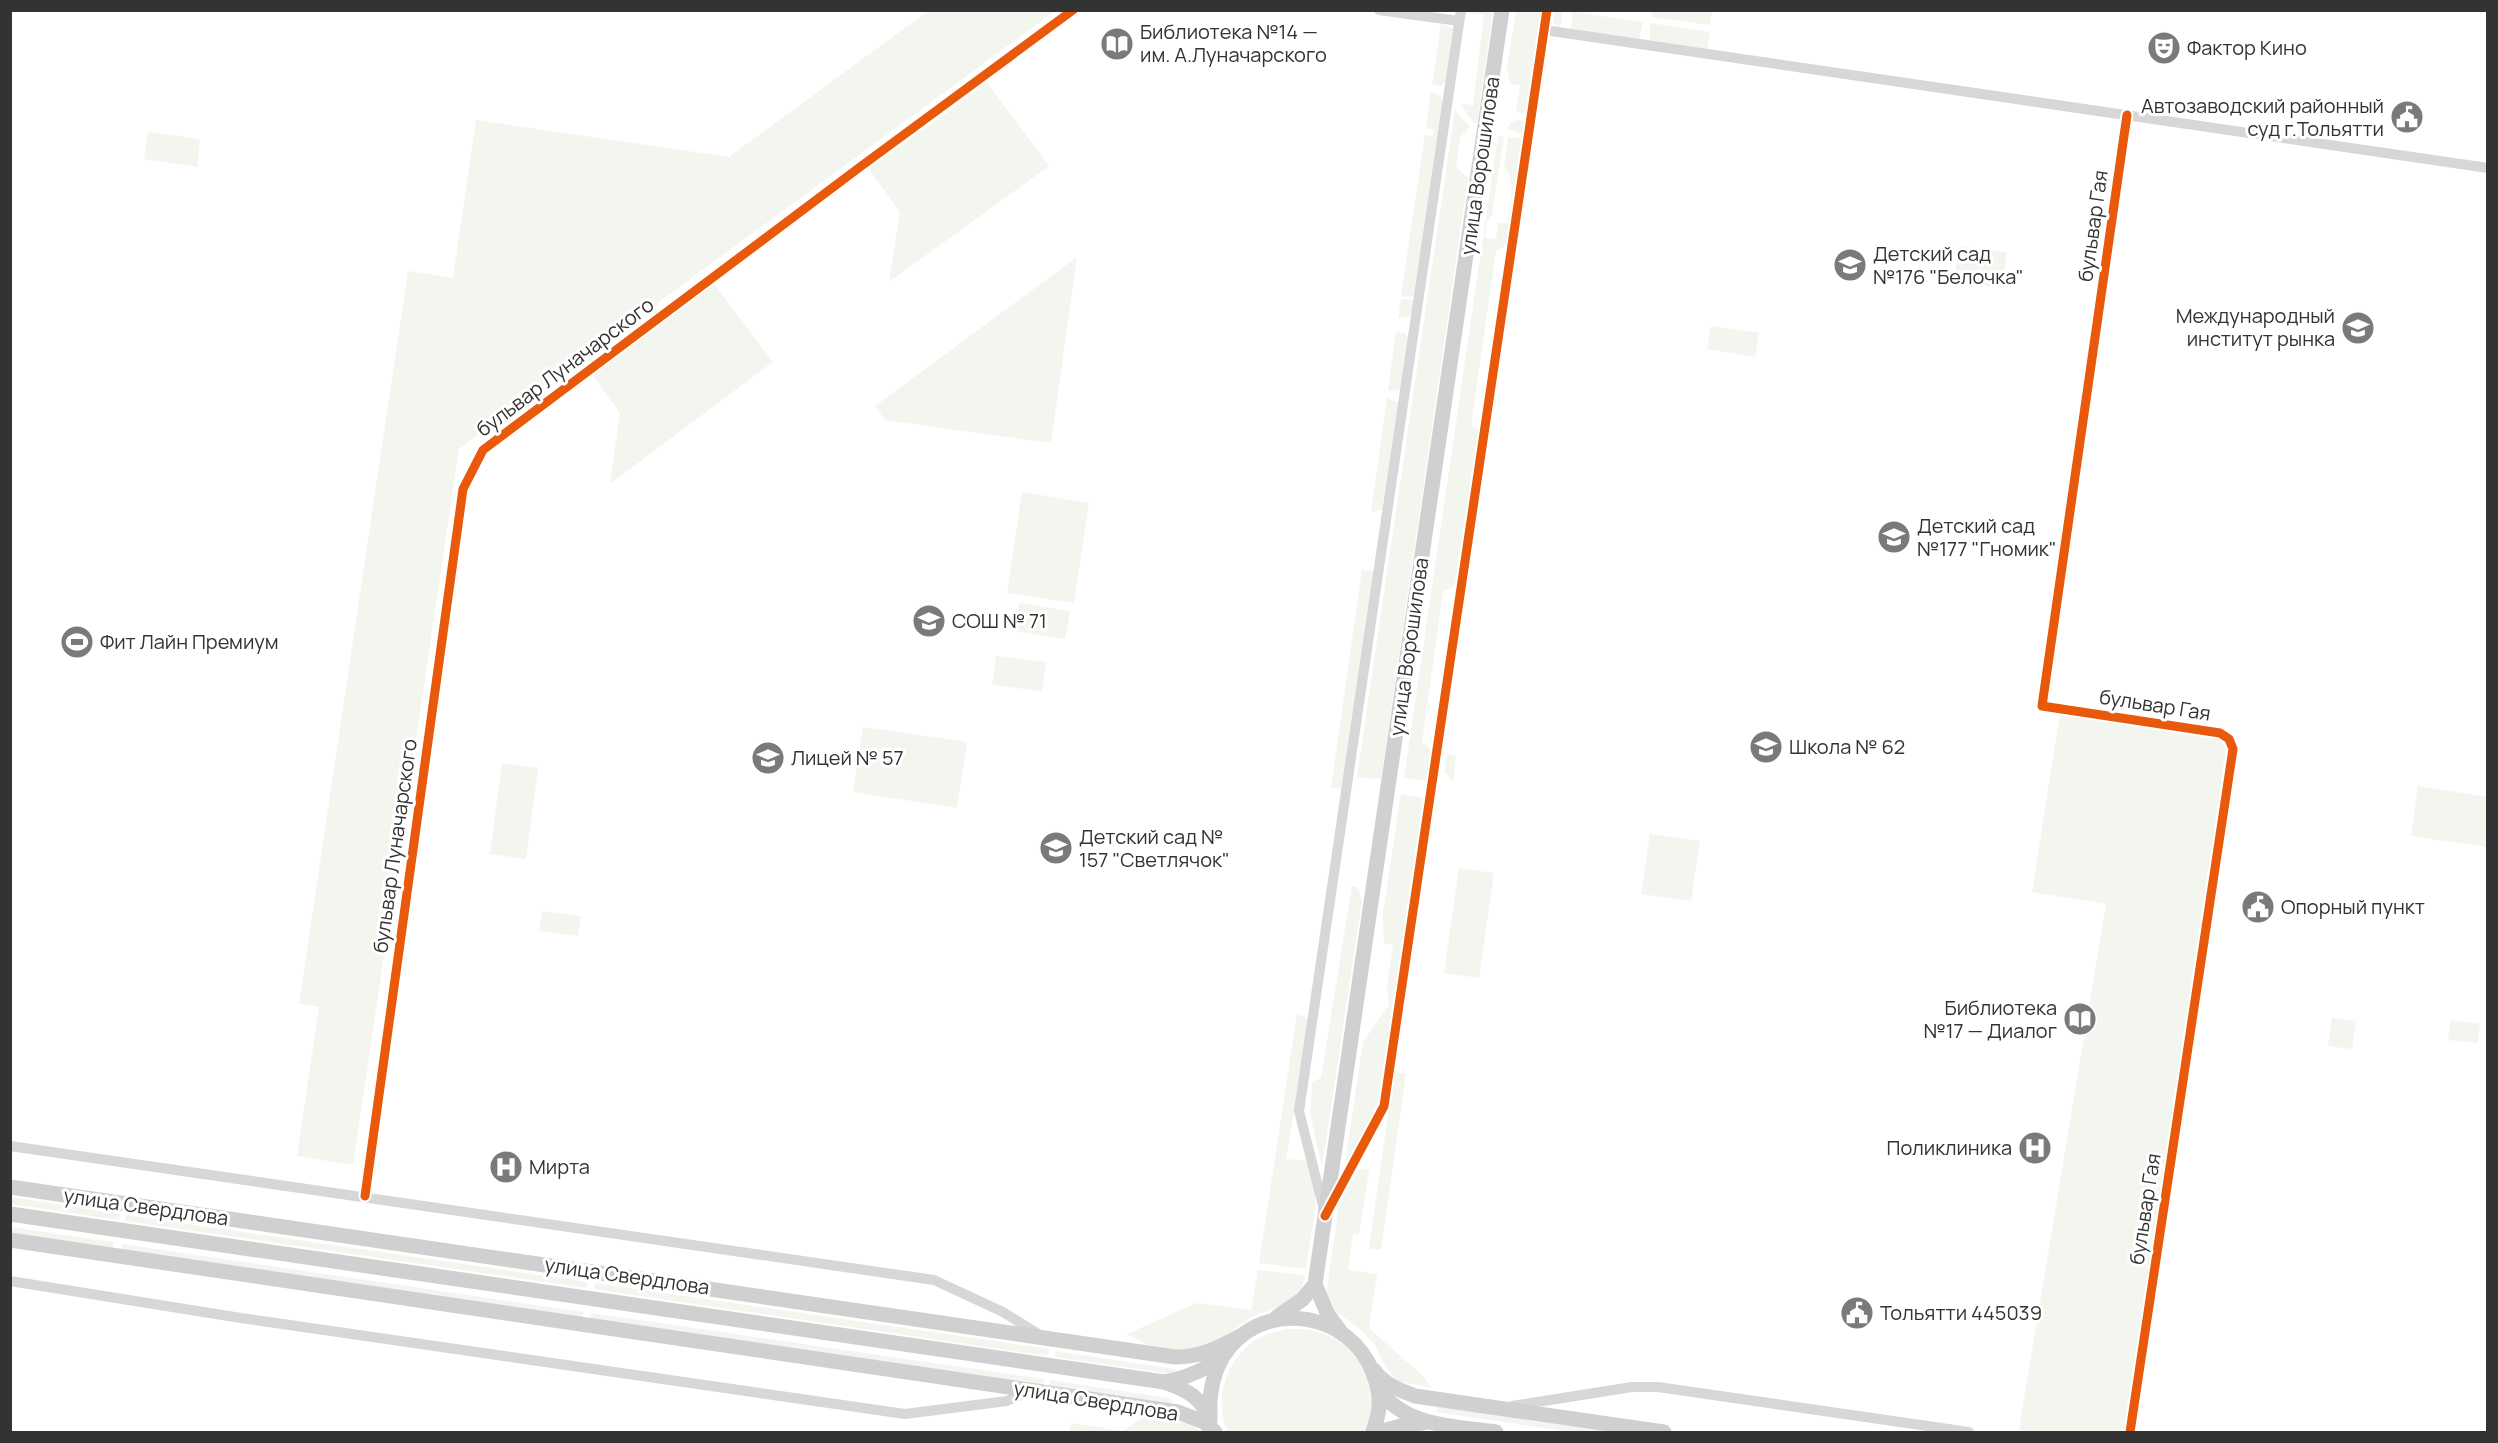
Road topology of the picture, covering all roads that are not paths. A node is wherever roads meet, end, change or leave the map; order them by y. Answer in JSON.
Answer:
{"nodes":[{"id":1,"x":1073,"y":10,"type":"edge"},
{"id":2,"x":1379,"y":10,"type":"edge"},
{"id":3,"x":1502,"y":10,"type":"edge"},
{"id":4,"x":1547,"y":10,"type":"edge"},
{"id":5,"x":1460,"y":16,"type":"edge"},
{"id":6,"x":1544,"y":30,"type":"junction"},
{"id":7,"x":2127,"y":115,"type":"junction"},
{"id":8,"x":2487,"y":168,"type":"edge"},
{"id":9,"x":10,"y":1146,"type":"edge"},
{"id":10,"x":10,"y":1187,"type":"edge"},
{"id":11,"x":365,"y":1196,"type":"junction"},
{"id":12,"x":10,"y":1214,"type":"edge"},
{"id":13,"x":1325,"y":1216,"type":"junction"},
{"id":14,"x":10,"y":1240,"type":"edge"},
{"id":15,"x":10,"y":1281,"type":"edge"},
{"id":16,"x":1315,"y":1284,"type":"junction"},
{"id":17,"x":1268,"y":1322,"type":"junction"},
{"id":18,"x":1340,"y":1330,"type":"junction"},
{"id":19,"x":1043,"y":1336,"type":"junction"},
{"id":20,"x":1240,"y":1336,"type":"junction"},
{"id":21,"x":1361,"y":1350,"type":"junction"},
{"id":22,"x":1225,"y":1354,"type":"junction"},
{"id":23,"x":1164,"y":1382,"type":"junction"},
{"id":24,"x":1032,"y":1390,"type":"junction"},
{"id":25,"x":1378,"y":1390,"type":"junction"},
{"id":26,"x":1497,"y":1409,"type":"junction"},
{"id":27,"x":1429,"y":1423,"type":"junction"},
{"id":28,"x":1214,"y":1428,"type":"edge"},
{"id":29,"x":1373,"y":1432,"type":"edge"},
{"id":30,"x":1379,"y":1432,"type":"edge"},
{"id":31,"x":1496,"y":1432,"type":"edge"},
{"id":32,"x":1664,"y":1432,"type":"edge"},
{"id":33,"x":1969,"y":1432,"type":"edge"},
{"id":34,"x":2130,"y":1432,"type":"edge"}],
"edges":[{"from":1,"to":11,"type":"street","name":"бульвар Луначарского"},
{"from":2,"to":5,"type":"street"},
{"from":3,"to":13,"type":"main road","name":"улица Ворошилова"},
{"from":4,"to":6,"type":"street"},
{"from":5,"to":13,"type":"street"},
{"from":6,"to":7,"type":"street"},
{"from":6,"to":13,"type":"street"},
{"from":7,"to":8,"type":"street"},
{"from":7,"to":34,"type":"street","name":"бульвар Гая"},
{"from":9,"to":11,"type":"street"},
{"from":10,"to":19,"type":"main road","name":"улица Свердлова"},
{"from":11,"to":19,"type":"street"},
{"from":12,"to":23,"type":"main road","name":"улица Свердлова"},
{"from":13,"to":16,"type":"main road","name":"улица Ворошилова"},
{"from":14,"to":24,"type":"main road","name":"улица Свердлова"},
{"from":15,"to":24,"type":"street"},
{"from":16,"to":17,"type":"main road"},
{"from":16,"to":18,"type":"main road"},
{"from":17,"to":18,"type":"main road"},
{"from":17,"to":20,"type":"main road","name":"улица Свердлова"},
{"from":18,"to":21,"type":"main road"},
{"from":19,"to":20,"type":"main road","name":"улица Свердлова"},
{"from":20,"to":22,"type":"main road"},
{"from":21,"to":25,"type":"main road"},
{"from":21,"to":26,"type":"main road"},
{"from":22,"to":23,"type":"main road","name":"улица Свердлова"},
{"from":22,"to":28,"type":"main road"},
{"from":23,"to":28,"type":"main road","name":"улица Свердлова"},
{"from":24,"to":28,"type":"main road","name":"улица Свердлова"},
{"from":25,"to":27,"type":"main road"},
{"from":25,"to":29,"type":"main road"},
{"from":26,"to":32,"type":"main road"},
{"from":26,"to":33,"type":"street"},
{"from":27,"to":30,"type":"main road"},
{"from":27,"to":31,"type":"main road"}]}
